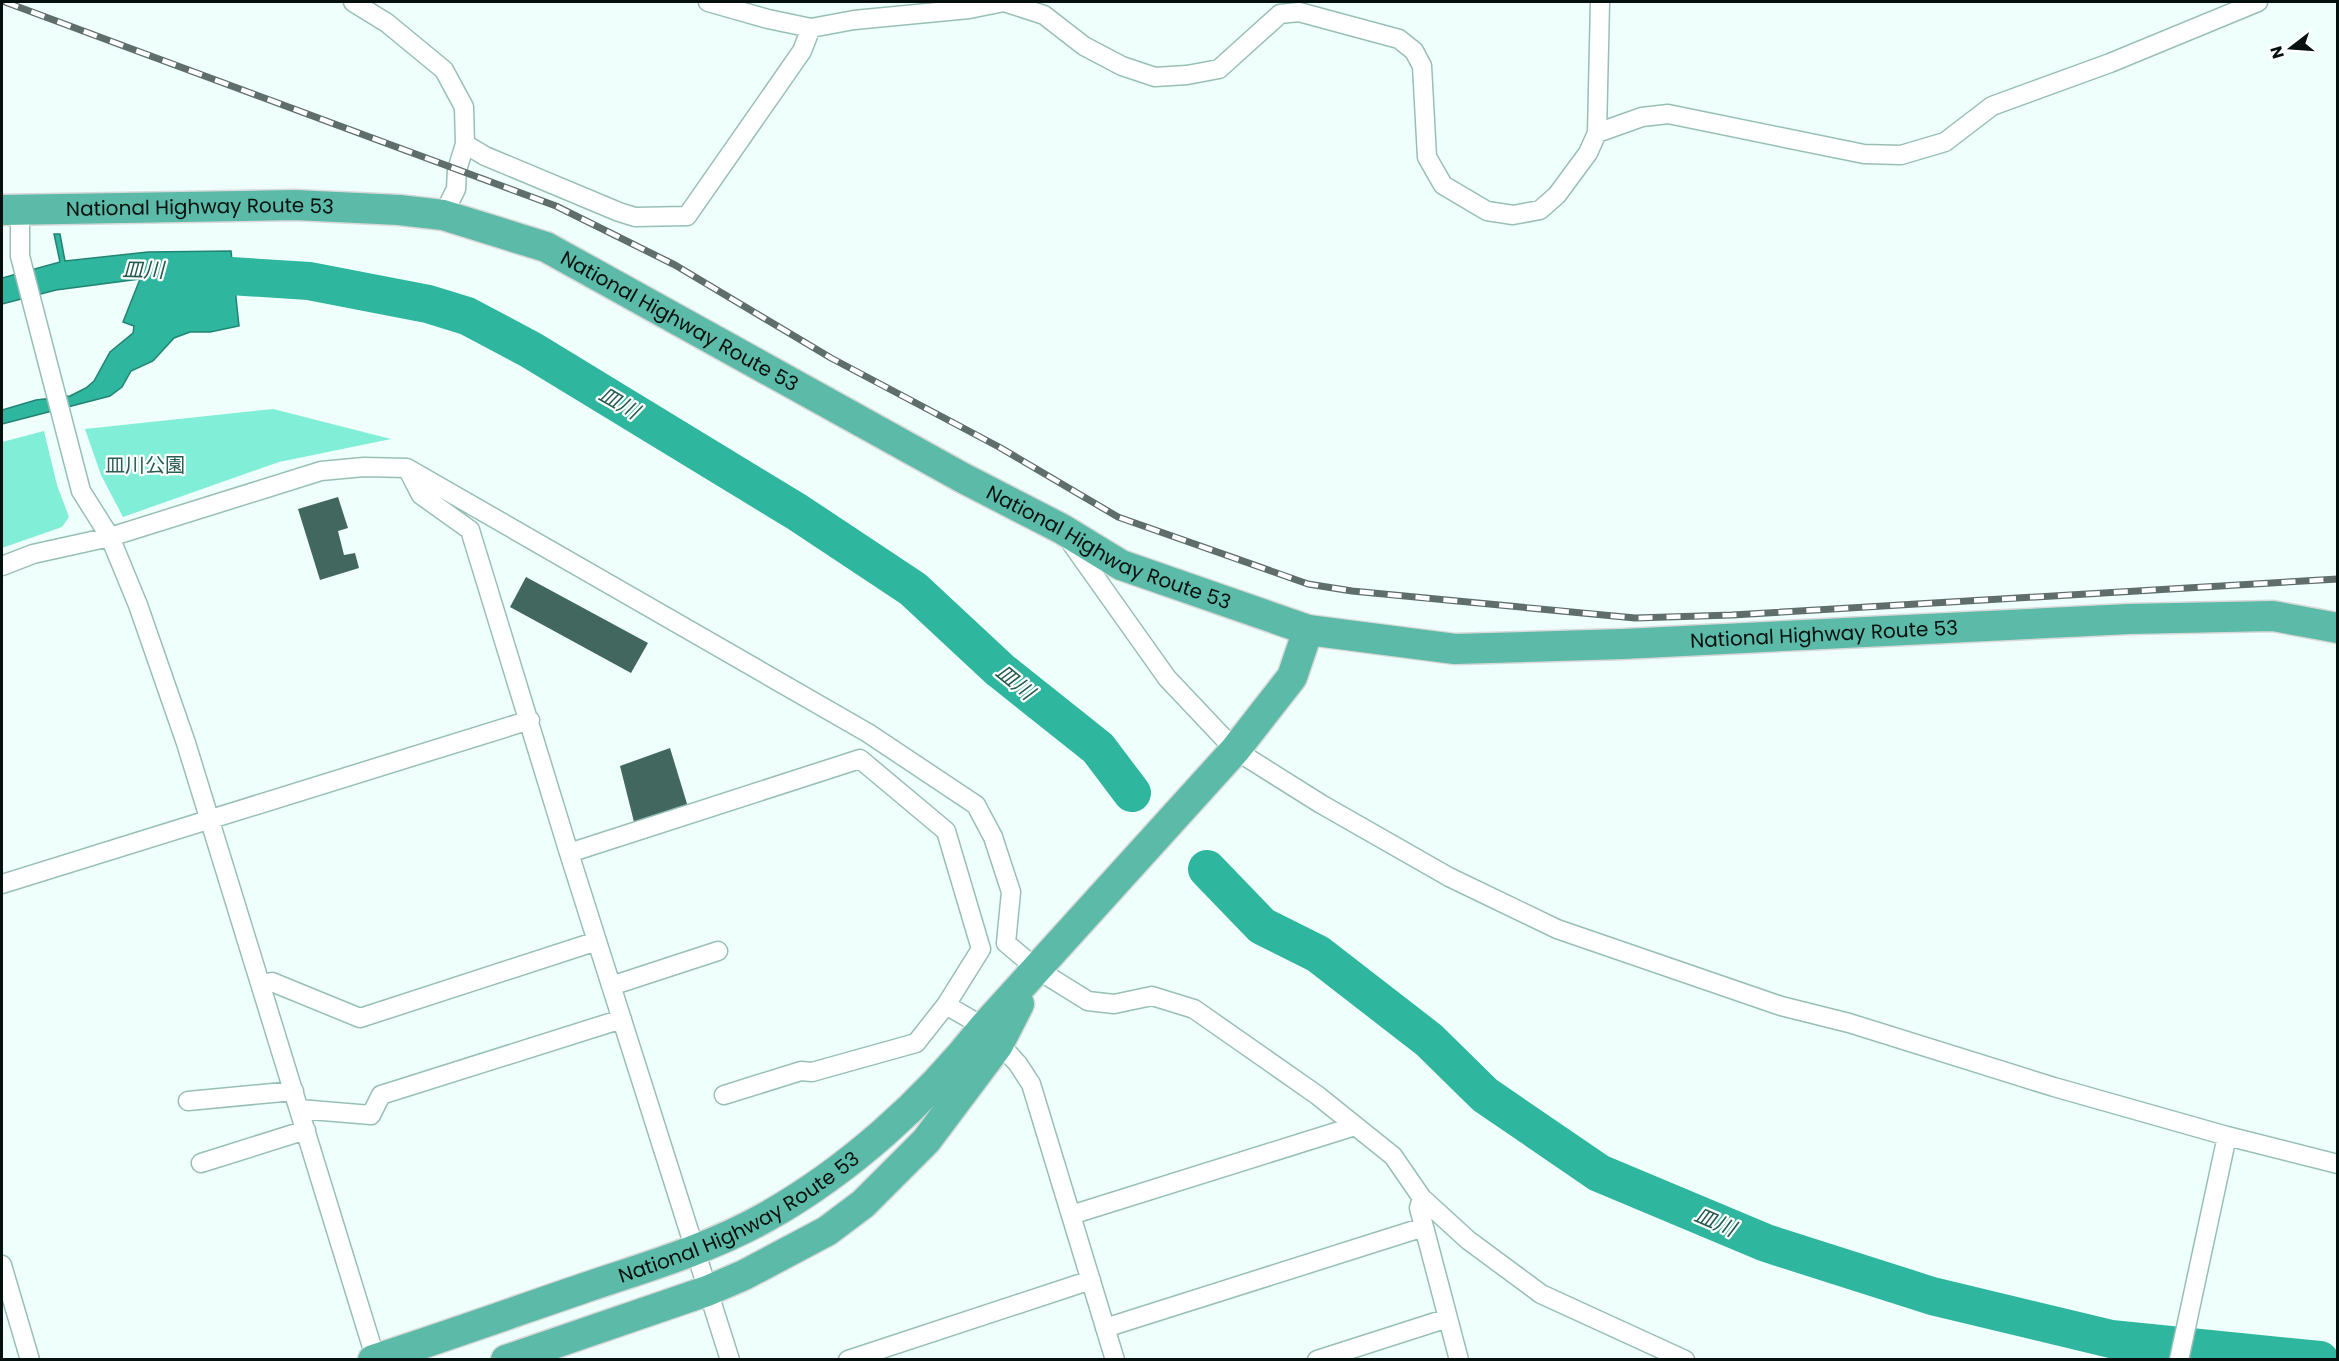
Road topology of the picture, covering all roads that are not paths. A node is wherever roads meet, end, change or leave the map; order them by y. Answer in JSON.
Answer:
{"nodes":[{"id":1,"x":353,"y":2,"type":"edge"},
{"id":2,"x":708,"y":2,"type":"edge"},
{"id":3,"x":1600,"y":2,"type":"edge"},
{"id":4,"x":2258,"y":2,"type":"edge"},
{"id":5,"x":811,"y":28,"type":"junction"},
{"id":6,"x":1597,"y":133,"type":"junction"},
{"id":7,"x":465,"y":144,"type":"junction"},
{"id":8,"x":11,"y":210,"type":"edge"},
{"id":9,"x":443,"y":215,"type":"junction"},
{"id":10,"x":407,"y":468,"type":"junction"},
{"id":11,"x":492,"y":517,"type":"junction"},
{"id":12,"x":1062,"y":529,"type":"junction"},
{"id":13,"x":470,"y":530,"type":"junction"},
{"id":14,"x":110,"y":537,"type":"junction"},
{"id":15,"x":2,"y":566,"type":"edge"},
{"id":16,"x":2337,"y":628,"type":"edge"},
{"id":17,"x":1308,"y":630,"type":"junction"},
{"id":18,"x":530,"y":720,"type":"junction"},
{"id":19,"x":868,"y":733,"type":"junction"},
{"id":20,"x":860,"y":759,"type":"junction"},
{"id":21,"x":1227,"y":759,"type":"junction"},
{"id":22,"x":210,"y":821,"type":"junction"},
{"id":23,"x":569,"y":853,"type":"junction"},
{"id":24,"x":2,"y":884,"type":"edge"},
{"id":25,"x":597,"y":941,"type":"junction"},
{"id":26,"x":718,"y":951,"type":"dead end"},
{"id":27,"x":1047,"y":961,"type":"junction"},
{"id":28,"x":261,"y":984,"type":"junction"},
{"id":29,"x":611,"y":986,"type":"junction"},
{"id":30,"x":946,"y":1005,"type":"junction"},
{"id":31,"x":622,"y":1019,"type":"junction"},
{"id":32,"x":991,"y":1036,"type":"junction"},
{"id":33,"x":294,"y":1090,"type":"junction"},
{"id":34,"x":724,"y":1095,"type":"dead end"},
{"id":35,"x":188,"y":1101,"type":"dead end"},
{"id":36,"x":299,"y":1109,"type":"junction"},
{"id":37,"x":1355,"y":1126,"type":"junction"},
{"id":38,"x":306,"y":1130,"type":"junction"},
{"id":39,"x":2227,"y":1136,"type":"junction"},
{"id":40,"x":201,"y":1163,"type":"dead end"},
{"id":41,"x":2337,"y":1164,"type":"edge"},
{"id":42,"x":1422,"y":1198,"type":"junction"},
{"id":43,"x":1071,"y":1215,"type":"junction"},
{"id":44,"x":1424,"y":1227,"type":"junction"},
{"id":45,"x":695,"y":1251,"type":"junction"},
{"id":46,"x":2,"y":1265,"type":"edge"},
{"id":47,"x":1091,"y":1280,"type":"junction"},
{"id":48,"x":707,"y":1291,"type":"junction"},
{"id":49,"x":1448,"y":1318,"type":"junction"},
{"id":50,"x":1105,"y":1328,"type":"junction"},
{"id":51,"x":30,"y":1359,"type":"edge"},
{"id":52,"x":375,"y":1359,"type":"edge"},
{"id":53,"x":506,"y":1359,"type":"edge"},
{"id":54,"x":730,"y":1359,"type":"edge"},
{"id":55,"x":848,"y":1359,"type":"edge"},
{"id":56,"x":1115,"y":1359,"type":"edge"},
{"id":57,"x":1317,"y":1359,"type":"edge"},
{"id":58,"x":1459,"y":1359,"type":"edge"},
{"id":59,"x":1684,"y":1359,"type":"edge"},
{"id":60,"x":2180,"y":1359,"type":"edge"}],
"edges":[{"from":1,"to":7,"type":"street"},
{"from":2,"to":5,"type":"street"},
{"from":3,"to":6,"type":"street"},
{"from":4,"to":6,"type":"street"},
{"from":5,"to":6,"type":"street"},
{"from":5,"to":7,"type":"street"},
{"from":7,"to":9,"type":"street"},
{"from":8,"to":9,"type":"highway","name":"National Highway Route 53"},
{"from":8,"to":14,"type":"street"},
{"from":9,"to":12,"type":"highway","name":"National Highway Route 53"},
{"from":10,"to":11,"type":"street"},
{"from":10,"to":13,"type":"street"},
{"from":10,"to":14,"type":"street"},
{"from":11,"to":13,"type":"street"},
{"from":11,"to":19,"type":"street"},
{"from":12,"to":17,"type":"highway","name":"National Highway Route 53"},
{"from":12,"to":21,"type":"street"},
{"from":13,"to":18,"type":"street"},
{"from":14,"to":15,"type":"street"},
{"from":14,"to":22,"type":"street"},
{"from":16,"to":17,"type":"highway","name":"National Highway Route 53"},
{"from":17,"to":21,"type":"highway","name":"National Highway Route 53"},
{"from":18,"to":22,"type":"street"},
{"from":18,"to":23,"type":"street"},
{"from":19,"to":20,"type":"street"},
{"from":19,"to":27,"type":"street"},
{"from":20,"to":23,"type":"street"},
{"from":20,"to":30,"type":"street"},
{"from":21,"to":27,"type":"highway","name":"National Highway Route 53"},
{"from":21,"to":39,"type":"street"},
{"from":22,"to":24,"type":"street"},
{"from":22,"to":28,"type":"street"},
{"from":23,"to":25,"type":"street"},
{"from":25,"to":28,"type":"street"},
{"from":25,"to":29,"type":"street"},
{"from":26,"to":29,"type":"street"},
{"from":27,"to":32,"type":"highway","name":"National Highway Route 53"},
{"from":27,"to":37,"type":"street"},
{"from":28,"to":33,"type":"street"},
{"from":29,"to":31,"type":"street"},
{"from":30,"to":32,"type":"street"},
{"from":30,"to":34,"type":"street"},
{"from":31,"to":36,"type":"street"},
{"from":31,"to":45,"type":"street"},
{"from":32,"to":43,"type":"street"},
{"from":32,"to":45,"type":"highway","name":"National Highway Route 53"},
{"from":32,"to":48,"type":"highway","name":"National Highway Route 53"},
{"from":33,"to":35,"type":"street"},
{"from":33,"to":36,"type":"street"},
{"from":36,"to":38,"type":"street"},
{"from":37,"to":42,"type":"street"},
{"from":37,"to":43,"type":"street"},
{"from":38,"to":40,"type":"street"},
{"from":38,"to":52,"type":"street"},
{"from":39,"to":41,"type":"street"},
{"from":39,"to":60,"type":"street"},
{"from":42,"to":44,"type":"street"},
{"from":42,"to":59,"type":"street"},
{"from":43,"to":47,"type":"street"},
{"from":44,"to":49,"type":"street"},
{"from":44,"to":50,"type":"street"},
{"from":45,"to":48,"type":"street"},
{"from":45,"to":52,"type":"highway","name":"National Highway Route 53"},
{"from":46,"to":51,"type":"street"},
{"from":47,"to":50,"type":"street"},
{"from":47,"to":55,"type":"street"},
{"from":48,"to":53,"type":"highway","name":"National Highway Route 53"},
{"from":48,"to":54,"type":"street"},
{"from":49,"to":57,"type":"street"},
{"from":49,"to":58,"type":"street"},
{"from":50,"to":56,"type":"street"}]}
